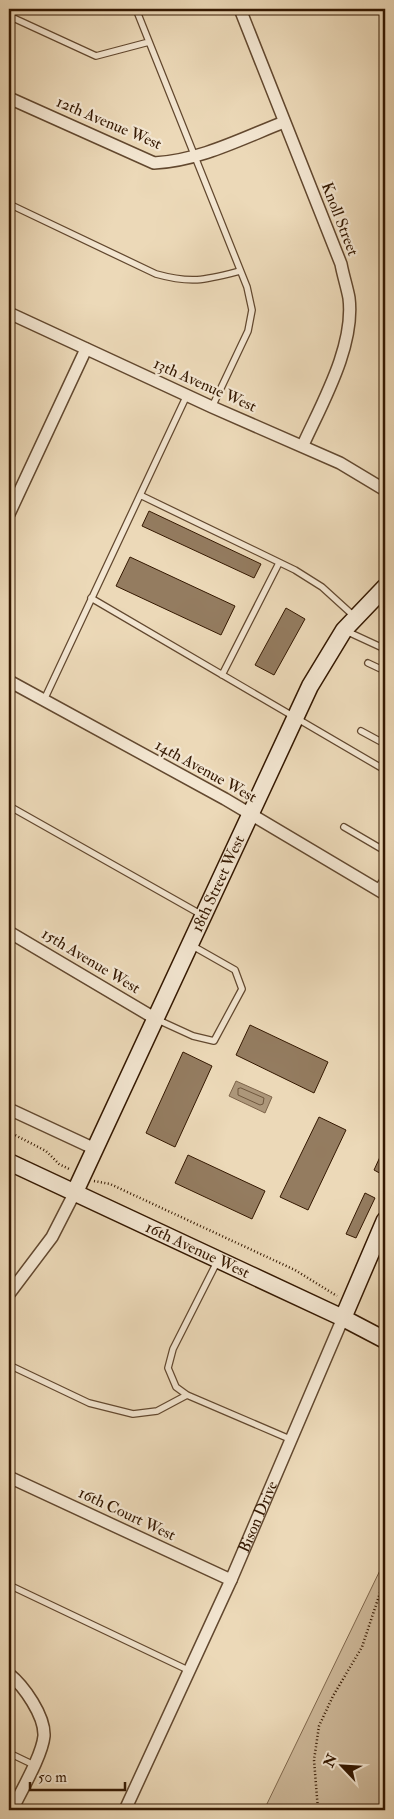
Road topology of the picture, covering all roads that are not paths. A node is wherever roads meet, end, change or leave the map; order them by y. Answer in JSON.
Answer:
{"nodes":[{"id":1,"x":136,"y":9,"type":"edge"},
{"id":2,"x":240,"y":9,"type":"edge"},
{"id":3,"x":9,"y":16,"type":"edge"},
{"id":4,"x":149,"y":42,"type":"junction"},
{"id":5,"x":9,"y":98,"type":"edge"},
{"id":6,"x":284,"y":122,"type":"junction"},
{"id":7,"x":194,"y":156,"type":"junction"},
{"id":8,"x":9,"y":204,"type":"edge"},
{"id":9,"x":240,"y":270,"type":"junction"},
{"id":10,"x":9,"y":313,"type":"edge"},
{"id":11,"x":86,"y":349,"type":"junction"},
{"id":12,"x":187,"y":396,"type":"junction"},
{"id":13,"x":212,"y":407,"type":"junction"},
{"id":14,"x":303,"y":445,"type":"junction"},
{"id":15,"x":385,"y":490,"type":"edge"},
{"id":16,"x":140,"y":495,"type":"junction"},
{"id":17,"x":9,"y":514,"type":"edge"},
{"id":18,"x":279,"y":563,"type":"junction"},
{"id":19,"x":385,"y":587,"type":"edge"},
{"id":20,"x":92,"y":598,"type":"junction"},
{"id":21,"x":355,"y":617,"type":"junction"},
{"id":22,"x":344,"y":630,"type":"junction"},
{"id":23,"x":385,"y":649,"type":"edge"},
{"id":24,"x":368,"y":663,"type":"dead end"},
{"id":25,"x":385,"y":672,"type":"edge"},
{"id":26,"x":222,"y":675,"type":"junction"},
{"id":27,"x":9,"y":681,"type":"edge"},
{"id":28,"x":44,"y":700,"type":"junction"},
{"id":29,"x":295,"y":718,"type":"junction"},
{"id":30,"x":361,"y":731,"type":"dead end"},
{"id":31,"x":385,"y":744,"type":"edge"},
{"id":32,"x":385,"y":770,"type":"edge"},
{"id":33,"x":9,"y":806,"type":"edge"},
{"id":34,"x":252,"y":814,"type":"junction"},
{"id":35,"x":344,"y":827,"type":"dead end"},
{"id":36,"x":385,"y":851,"type":"edge"},
{"id":37,"x":385,"y":877,"type":"edge"},
{"id":38,"x":381,"y":891,"type":"edge"},
{"id":39,"x":204,"y":916,"type":"junction"},
{"id":40,"x":9,"y":932,"type":"edge"},
{"id":41,"x":191,"y":945,"type":"junction"},
{"id":42,"x":156,"y":1019,"type":"junction"},
{"id":43,"x":9,"y":1109,"type":"edge"},
{"id":44,"x":95,"y":1149,"type":"junction"},
{"id":45,"x":9,"y":1162,"type":"edge"},
{"id":46,"x":74,"y":1194,"type":"junction"},
{"id":47,"x":385,"y":1220,"type":"edge"},
{"id":48,"x":218,"y":1260,"type":"junction"},
{"id":49,"x":9,"y":1294,"type":"edge"},
{"id":50,"x":346,"y":1311,"type":"junction"},
{"id":51,"x":385,"y":1340,"type":"edge"},
{"id":52,"x":9,"y":1365,"type":"edge"},
{"id":53,"x":187,"y":1395,"type":"junction"},
{"id":54,"x":292,"y":1440,"type":"junction"},
{"id":55,"x":9,"y":1477,"type":"edge"},
{"id":56,"x":231,"y":1580,"type":"junction"},
{"id":57,"x":9,"y":1585,"type":"edge"},
{"id":58,"x":190,"y":1671,"type":"junction"},
{"id":59,"x":9,"y":1674,"type":"edge"},
{"id":60,"x":9,"y":1753,"type":"edge"},
{"id":61,"x":34,"y":1765,"type":"junction"},
{"id":62,"x":12,"y":1810,"type":"edge"},
{"id":63,"x":125,"y":1810,"type":"edge"}],
"edges":[{"from":1,"to":4,"type":"lane"},
{"from":2,"to":6,"type":"street","name":"Knoll Street"},
{"from":3,"to":4,"type":"lane"},
{"from":4,"to":7,"type":"lane"},
{"from":5,"to":7,"type":"street","name":"12th Avenue West"},
{"from":6,"to":7,"type":"street","name":"12th Avenue West"},
{"from":6,"to":14,"type":"street","name":"Knoll Street"},
{"from":7,"to":9,"type":"lane"},
{"from":8,"to":9,"type":"lane"},
{"from":9,"to":13,"type":"lane"},
{"from":10,"to":11,"type":"street","name":"13th Avenue West"},
{"from":11,"to":12,"type":"street","name":"13th Avenue West"},
{"from":11,"to":17,"type":"street"},
{"from":12,"to":13,"type":"street","name":"13th Avenue West"},
{"from":12,"to":16,"type":"lane"},
{"from":13,"to":14,"type":"street","name":"13th Avenue West"},
{"from":14,"to":15,"type":"street","name":"13th Avenue West"},
{"from":16,"to":18,"type":"lane"},
{"from":16,"to":20,"type":"lane"},
{"from":18,"to":21,"type":"lane"},
{"from":18,"to":26,"type":"lane"},
{"from":19,"to":21,"type":"street","name":"18th Street West"},
{"from":20,"to":26,"type":"lane"},
{"from":20,"to":28,"type":"lane"},
{"from":21,"to":22,"type":"street","name":"18th Street West"},
{"from":22,"to":23,"type":"lane"},
{"from":22,"to":29,"type":"street","name":"18th Street West"},
{"from":24,"to":25,"type":"lane"},
{"from":26,"to":29,"type":"lane"},
{"from":27,"to":28,"type":"street","name":"14th Avenue West"},
{"from":28,"to":34,"type":"street","name":"14th Avenue West"},
{"from":29,"to":32,"type":"lane"},
{"from":29,"to":34,"type":"street","name":"18th Street West"},
{"from":30,"to":31,"type":"lane"},
{"from":33,"to":39,"type":"lane"},
{"from":34,"to":38,"type":"street","name":"14th Avenue West"},
{"from":34,"to":39,"type":"street","name":"18th Street West"},
{"from":35,"to":36,"type":"lane"},
{"from":37,"to":38,"type":"lane"},
{"from":39,"to":41,"type":"street","name":"18th Street West"},
{"from":40,"to":42,"type":"street","name":"15th Avenue West"},
{"from":41,"to":42,"type":"street","name":"18th Street West"},
{"from":41,"to":42,"type":"lane"},
{"from":42,"to":44,"type":"street","name":"18th Street West"},
{"from":43,"to":44,"type":"street"},
{"from":44,"to":46,"type":"street","name":"18th Street West"},
{"from":45,"to":46,"type":"street","name":"16th Avenue West"},
{"from":46,"to":48,"type":"street","name":"16th Avenue West"},
{"from":46,"to":49,"type":"street"},
{"from":47,"to":50,"type":"street","name":"Bison Drive"},
{"from":48,"to":50,"type":"street","name":"16th Avenue West"},
{"from":48,"to":53,"type":"lane"},
{"from":50,"to":51,"type":"street","name":"16th Avenue West"},
{"from":50,"to":54,"type":"street","name":"Bison Drive"},
{"from":52,"to":53,"type":"lane"},
{"from":53,"to":54,"type":"lane"},
{"from":54,"to":56,"type":"street","name":"Bison Drive"},
{"from":55,"to":56,"type":"street","name":"16th Court West"},
{"from":56,"to":58,"type":"street","name":"Bison Drive"},
{"from":57,"to":58,"type":"lane"},
{"from":58,"to":63,"type":"street","name":"Bison Drive"},
{"from":59,"to":61,"type":"street"},
{"from":60,"to":61,"type":"lane"},
{"from":61,"to":62,"type":"street"}]}
